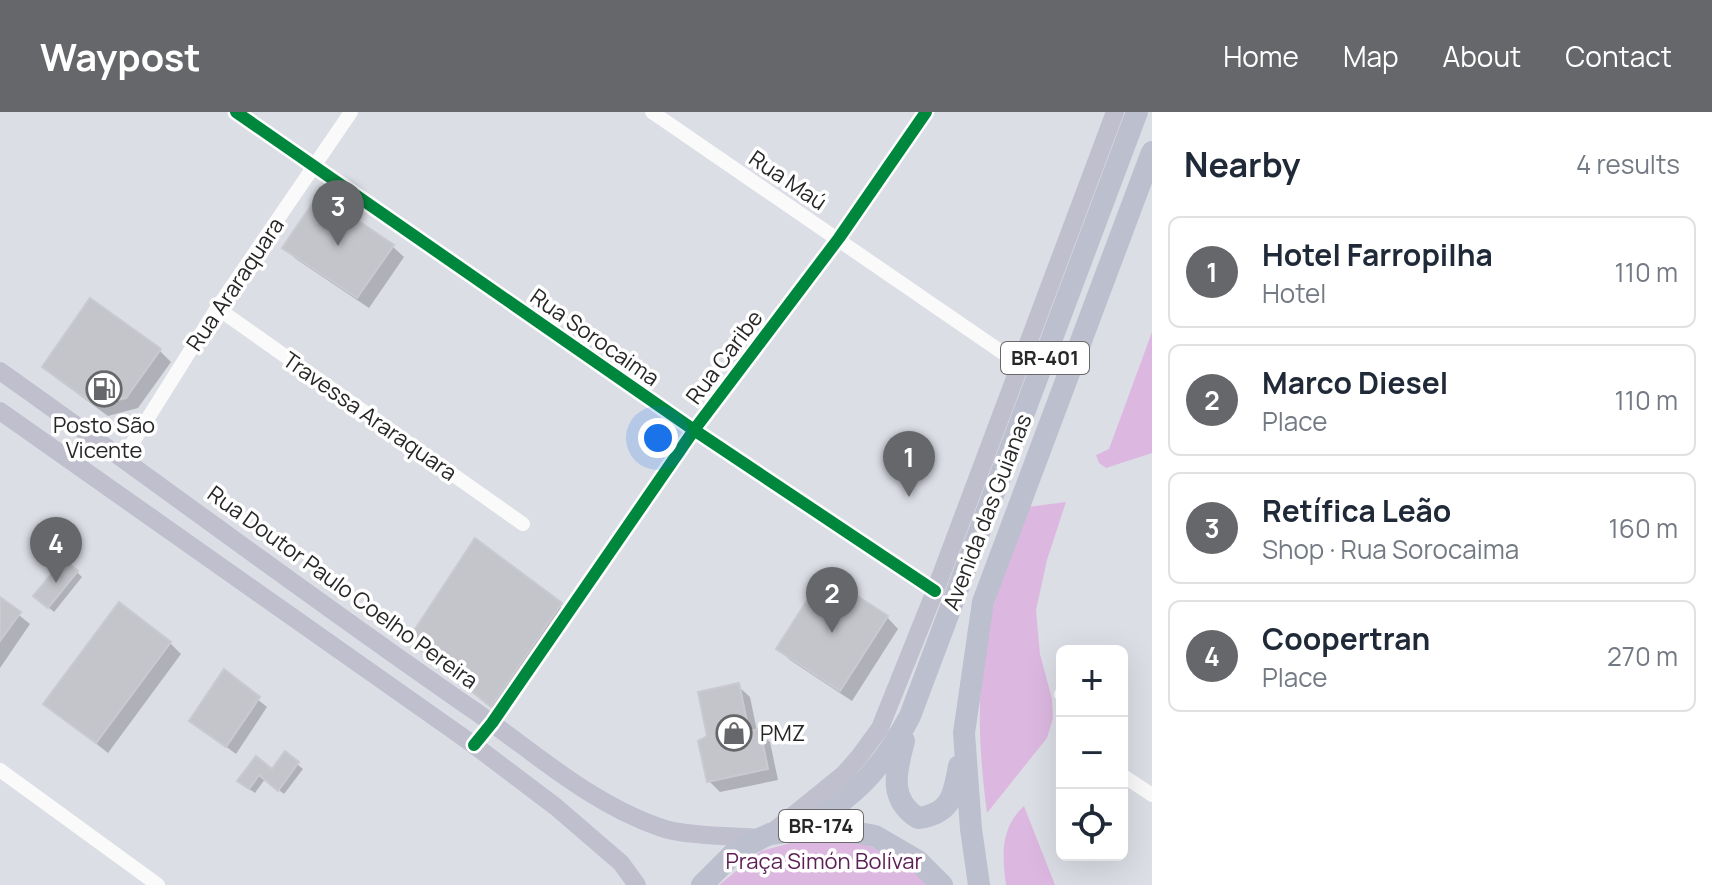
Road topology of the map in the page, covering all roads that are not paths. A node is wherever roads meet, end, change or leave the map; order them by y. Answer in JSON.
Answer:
{"nodes":[{"id":1,"x":236,"y":112,"type":"edge"},
{"id":2,"x":351,"y":112,"type":"edge"},
{"id":3,"x":652,"y":112,"type":"edge"},
{"id":4,"x":926,"y":112,"type":"edge"},
{"id":5,"x":1115,"y":112,"type":"edge"},
{"id":6,"x":1137,"y":112,"type":"edge"},
{"id":7,"x":1152,"y":152,"type":"edge"},
{"id":8,"x":313,"y":167,"type":"junction"},
{"id":9,"x":839,"y":238,"type":"junction"},
{"id":10,"x":217,"y":308,"type":"junction"},
{"id":11,"x":1019,"y":364,"type":"junction"},
{"id":12,"x":0,"y":371,"type":"edge"},
{"id":13,"x":0,"y":411,"type":"edge"},
{"id":14,"x":694,"y":430,"type":"junction"},
{"id":15,"x":123,"y":458,"type":"junction"},
{"id":16,"x":523,"y":524,"type":"dead end"},
{"id":17,"x":935,"y":591,"type":"junction"},
{"id":18,"x":910,"y":716,"type":"junction"},
{"id":19,"x":492,"y":723,"type":"junction"},
{"id":20,"x":964,"y":733,"type":"junction"},
{"id":21,"x":474,"y":745,"type":"junction"},
{"id":22,"x":0,"y":770,"type":"edge"},
{"id":23,"x":1128,"y":779,"type":"edge"},
{"id":24,"x":1152,"y":795,"type":"edge"},
{"id":25,"x":800,"y":820,"type":"junction"},
{"id":26,"x":766,"y":836,"type":"junction"},
{"id":27,"x":158,"y":885,"type":"edge"},
{"id":28,"x":637,"y":885,"type":"edge"},
{"id":29,"x":702,"y":885,"type":"edge"},
{"id":30,"x":942,"y":885,"type":"edge"},
{"id":31,"x":979,"y":885,"type":"edge"}],
"edges":[{"from":1,"to":8,"type":"street","name":"Rua Sorocaima"},
{"from":2,"to":8,"type":"street","name":"Rua Araraquara"},
{"from":3,"to":9,"type":"street","name":"Rua Maú"},
{"from":4,"to":9,"type":"street","name":"Rua Caribe"},
{"from":5,"to":11,"type":"main road","name":"Avenida das Guianas"},
{"from":6,"to":18,"type":"highway","name":"Avenida das Guianas","number":"BR-401"},
{"from":7,"to":20,"type":"highway","name":"Avenida das Guianas","number":"BR-401"},
{"from":8,"to":10,"type":"street","name":"Rua Araraquara"},
{"from":8,"to":14,"type":"street","name":"Rua Sorocaima"},
{"from":9,"to":11,"type":"street","name":"Rua Maú"},
{"from":9,"to":14,"type":"street","name":"Rua Caribe"},
{"from":10,"to":15,"type":"street","name":"Rua Araraquara"},
{"from":10,"to":16,"type":"street","name":"Travessa Araraquara"},
{"from":11,"to":17,"type":"main road","name":"Avenida das Guianas"},
{"from":12,"to":15,"type":"main road","name":"Rua Doutor Paulo Coelho Pereira"},
{"from":13,"to":21,"type":"main road"},
{"from":14,"to":17,"type":"street","name":"Rua Sorocaima"},
{"from":14,"to":19,"type":"street","name":"Rua Caribe"},
{"from":15,"to":19,"type":"main road","name":"Rua Doutor Paulo Coelho Pereira"},
{"from":17,"to":25,"type":"main road","name":"Avenida das Guianas"},
{"from":18,"to":20,"type":"highway"},
{"from":18,"to":25,"type":"highway","name":"Avenida das Guianas","number":"BR-401"},
{"from":19,"to":21,"type":"street","name":"Rua Caribe"},
{"from":19,"to":26,"type":"main road","name":"Rua Doutor Paulo Coelho Pereira"},
{"from":20,"to":31,"type":"highway","name":"Avenida das Guianas","number":"BR-401"},
{"from":21,"to":28,"type":"main road"},
{"from":22,"to":27,"type":"street"},
{"from":23,"to":24,"type":"street"},
{"from":25,"to":26,"type":"highway","number":"BR-174"},
{"from":25,"to":30,"type":"highway","number":"BR-174"},
{"from":26,"to":29,"type":"highway","number":"BR-174"}]}
